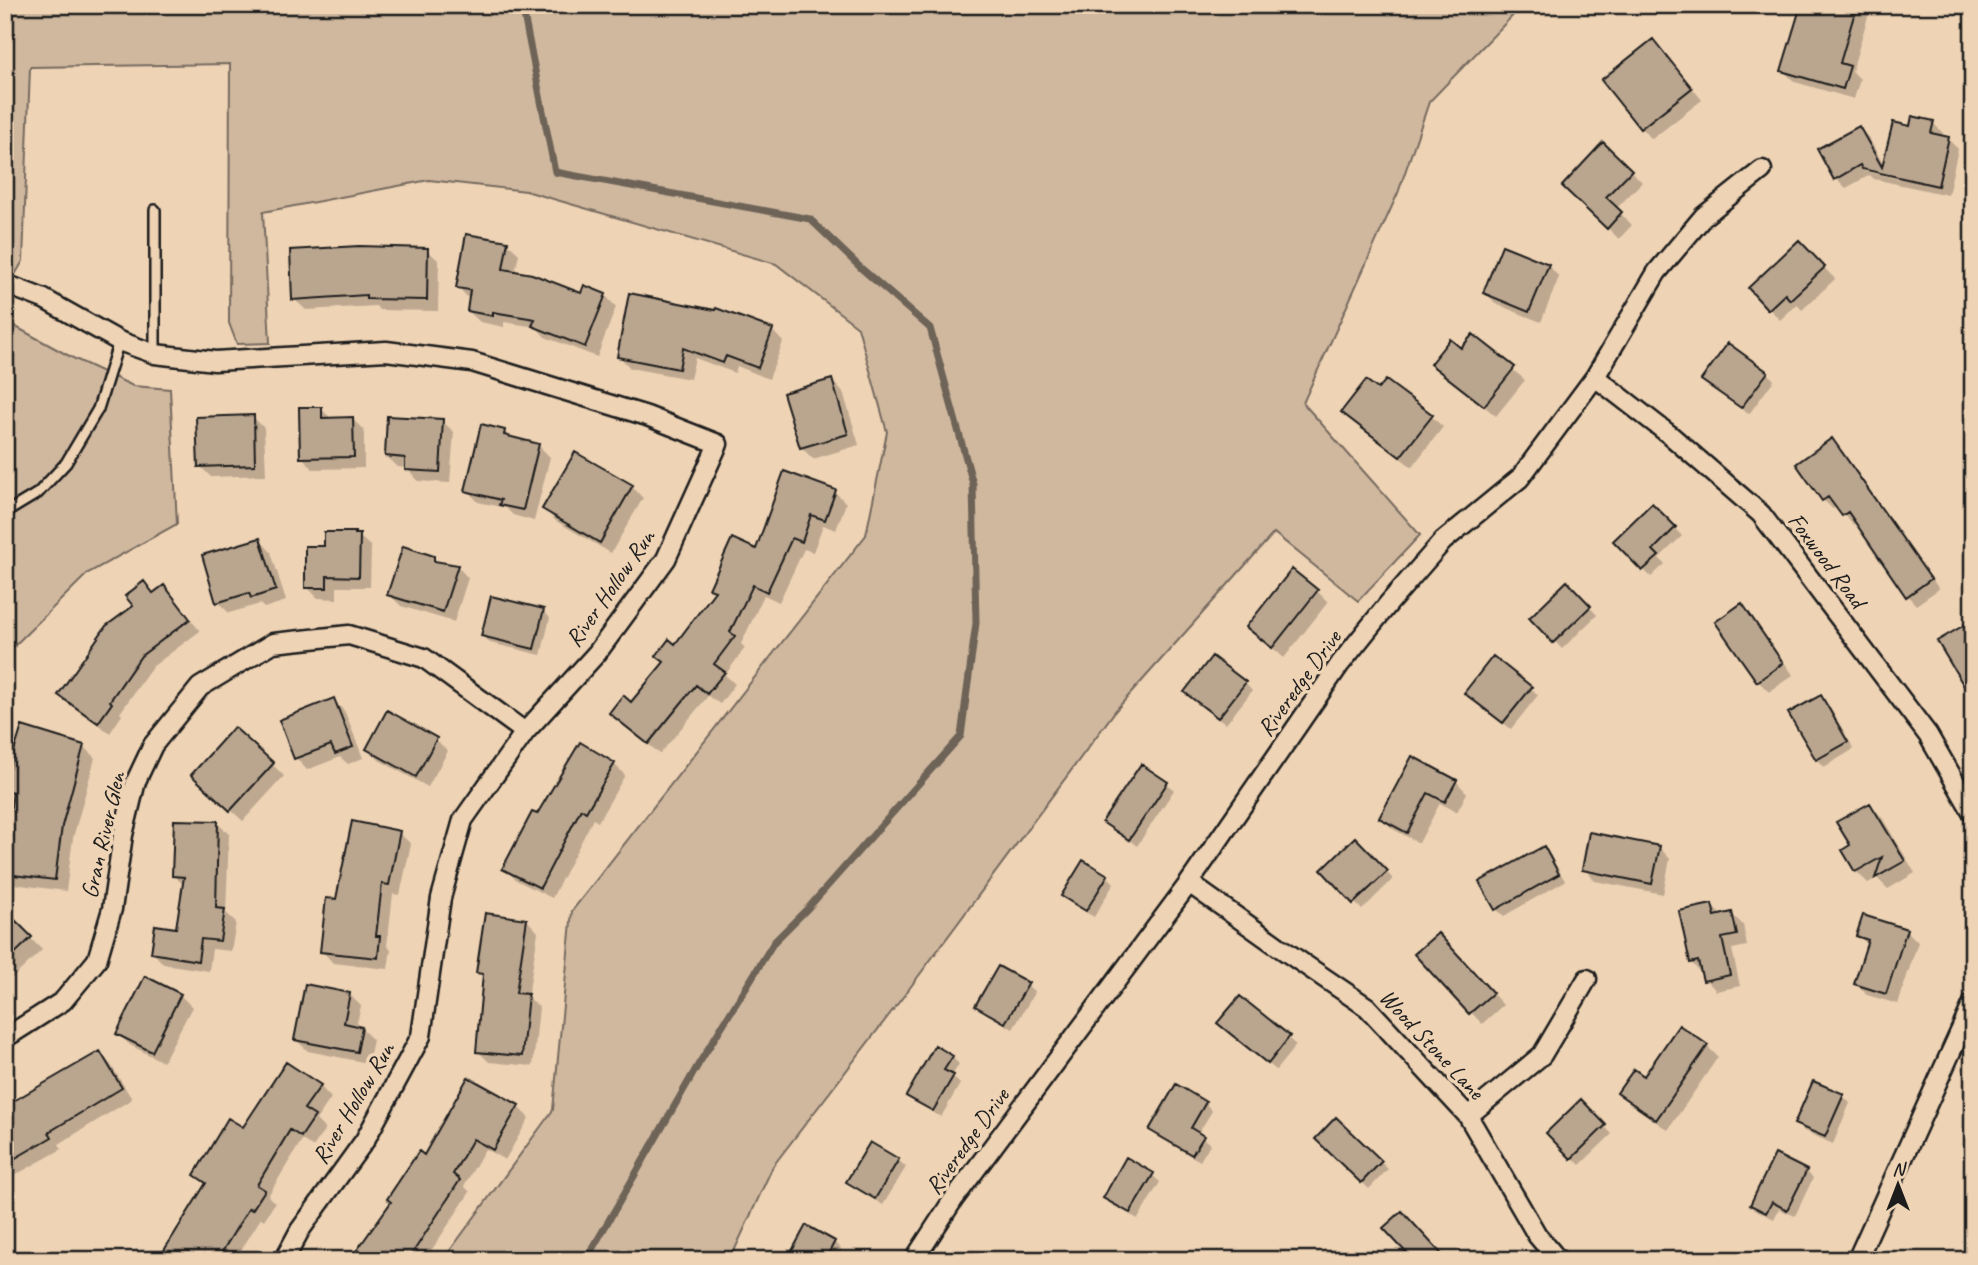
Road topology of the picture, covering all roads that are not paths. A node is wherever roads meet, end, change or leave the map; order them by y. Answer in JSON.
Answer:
{"nodes":[{"id":1,"x":1762,"y":170,"type":"dead end"},
{"id":2,"x":155,"y":210,"type":"dead end"},
{"id":3,"x":5,"y":284,"type":"edge"},
{"id":4,"x":119,"y":341,"type":"junction"},
{"id":5,"x":155,"y":354,"type":"junction"},
{"id":6,"x":1595,"y":377,"type":"junction"},
{"id":7,"x":5,"y":513,"type":"edge"},
{"id":8,"x":525,"y":732,"type":"junction"},
{"id":9,"x":1973,"y":813,"type":"edge"},
{"id":10,"x":1189,"y":883,"type":"junction"},
{"id":11,"x":1587,"y":979,"type":"dead end"},
{"id":12,"x":1973,"y":1003,"type":"edge"},
{"id":13,"x":5,"y":1038,"type":"edge"},
{"id":14,"x":1468,"y":1116,"type":"junction"},
{"id":15,"x":284,"y":1260,"type":"edge"},
{"id":16,"x":914,"y":1260,"type":"edge"},
{"id":17,"x":1558,"y":1260,"type":"edge"},
{"id":18,"x":1857,"y":1260,"type":"edge"}],
"edges":[{"from":1,"to":6,"type":"street","name":"Riveredge Drive"},
{"from":2,"to":5,"type":"lane"},
{"from":3,"to":4,"type":"street","name":"River Hollow Run"},
{"from":4,"to":5,"type":"street","name":"River Hollow Run"},
{"from":4,"to":7,"type":"lane"},
{"from":5,"to":8,"type":"street","name":"River Hollow Run"},
{"from":6,"to":9,"type":"street","name":"Foxwood Road"},
{"from":6,"to":10,"type":"street","name":"Riveredge Drive"},
{"from":8,"to":13,"type":"street","name":"Gran River Glen"},
{"from":8,"to":15,"type":"street","name":"River Hollow Run"},
{"from":10,"to":14,"type":"street","name":"Wood Stone Lane"},
{"from":10,"to":16,"type":"street","name":"Riveredge Drive"},
{"from":11,"to":14,"type":"street"},
{"from":12,"to":18,"type":"street"},
{"from":14,"to":17,"type":"street","name":"Wood Stone Lane"}]}
